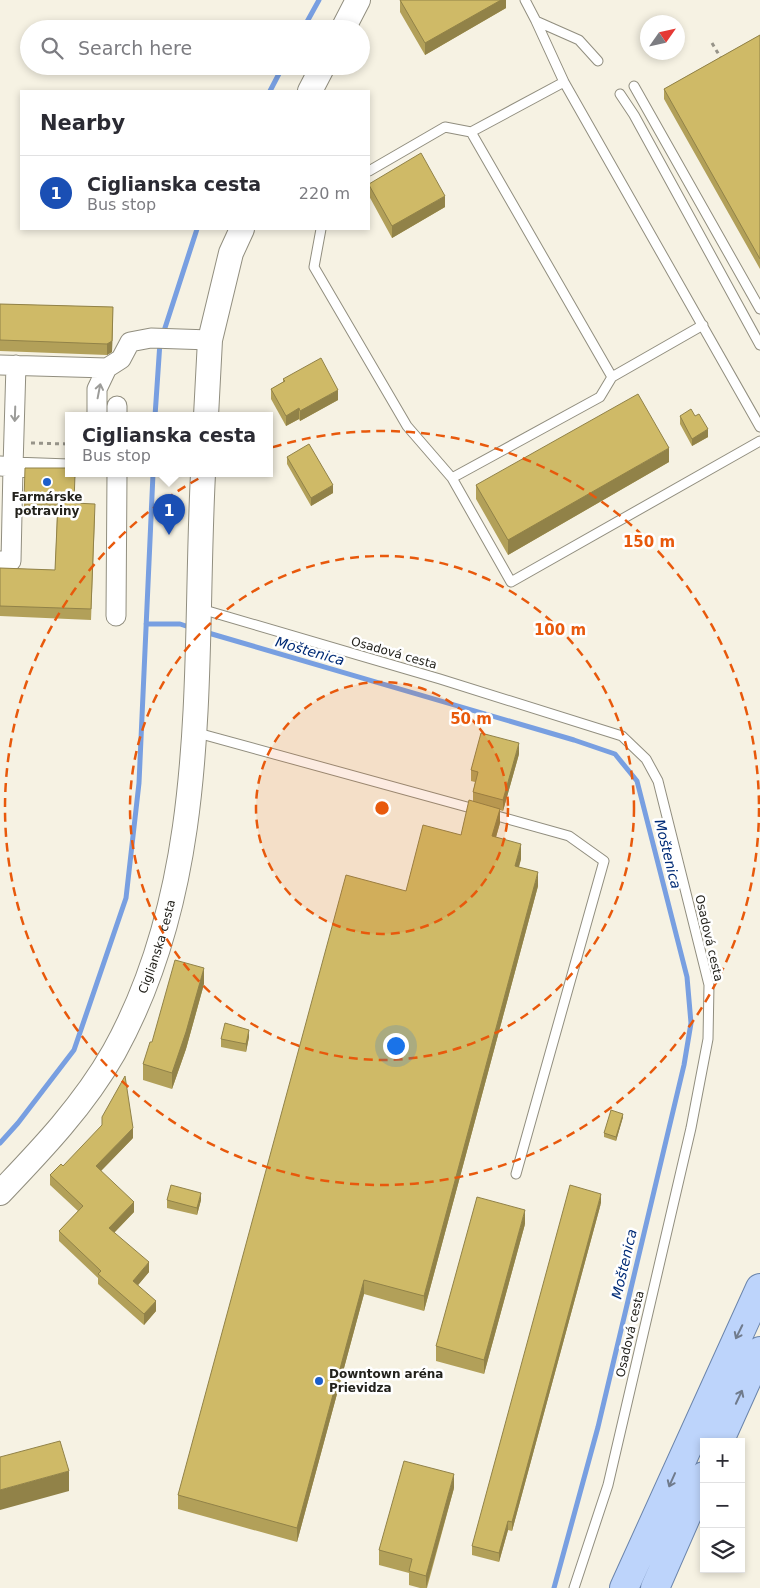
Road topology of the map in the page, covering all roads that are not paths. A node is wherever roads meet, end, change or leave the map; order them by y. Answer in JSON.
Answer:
{"nodes":[{"id":1,"x":358,"y":0,"type":"edge"},
{"id":2,"x":524,"y":0,"type":"edge"},
{"id":3,"x":348,"y":20,"type":"edge"},
{"id":4,"x":536,"y":20,"type":"junction"},
{"id":5,"x":598,"y":61,"type":"dead end"},
{"id":6,"x":318,"y":75,"type":"edge"},
{"id":7,"x":564,"y":82,"type":"junction"},
{"id":8,"x":634,"y":86,"type":"dead end"},
{"id":9,"x":311,"y":90,"type":"edge"},
{"id":10,"x":620,"y":94,"type":"dead end"},
{"id":11,"x":471,"y":132,"type":"junction"},
{"id":12,"x":370,"y":171,"type":"edge"},
{"id":13,"x":242,"y":230,"type":"edge"},
{"id":14,"x":321,"y":230,"type":"edge"},
{"id":15,"x":760,"y":309,"type":"edge"},
{"id":16,"x":703,"y":325,"type":"junction"},
{"id":17,"x":210,"y":340,"type":"junction"},
{"id":18,"x":760,"y":345,"type":"edge"},
{"id":19,"x":8,"y":365,"type":"edge"},
{"id":20,"x":107,"y":368,"type":"junction"},
{"id":21,"x":612,"y":377,"type":"junction"},
{"id":22,"x":97,"y":412,"type":"edge"},
{"id":23,"x":206,"y":412,"type":"edge"},
{"id":24,"x":760,"y":427,"type":"edge"},
{"id":25,"x":760,"y":440,"type":"edge"},
{"id":26,"x":7,"y":467,"type":"edge"},
{"id":27,"x":65,"y":469,"type":"edge"},
{"id":28,"x":112,"y":477,"type":"edge"},
{"id":29,"x":203,"y":477,"type":"edge"},
{"id":30,"x":452,"y":478,"type":"junction"},
{"id":31,"x":0,"y":561,"type":"edge"},
{"id":32,"x":116,"y":616,"type":"dead end"},
{"id":33,"x":198,"y":623,"type":"junction"},
{"id":34,"x":194,"y":732,"type":"junction"},
{"id":35,"x":516,"y":1174,"type":"dead end"},
{"id":36,"x":0,"y":1193,"type":"edge"},
{"id":37,"x":760,"y":1288,"type":"edge"},
{"id":38,"x":760,"y":1351,"type":"edge"},
{"id":39,"x":721,"y":1438,"type":"edge"},
{"id":40,"x":701,"y":1483,"type":"edge"},
{"id":41,"x":574,"y":1588,"type":"edge"},
{"id":42,"x":624,"y":1588,"type":"edge"},
{"id":43,"x":655,"y":1588,"type":"edge"}],
"edges":[{"from":1,"to":3,"type":"street"},
{"from":2,"to":4,"type":"lane"},
{"from":4,"to":5,"type":"lane"},
{"from":4,"to":7,"type":"lane"},
{"from":6,"to":9,"type":"street"},
{"from":7,"to":11,"type":"lane"},
{"from":7,"to":16,"type":"lane"},
{"from":8,"to":15,"type":"lane"},
{"from":10,"to":18,"type":"lane"},
{"from":11,"to":12,"type":"lane"},
{"from":11,"to":21,"type":"lane"},
{"from":13,"to":17,"type":"street"},
{"from":14,"to":30,"type":"lane"},
{"from":16,"to":21,"type":"lane"},
{"from":16,"to":24,"type":"lane"},
{"from":17,"to":20,"type":"street"},
{"from":17,"to":23,"type":"street"},
{"from":19,"to":20,"type":"street"},
{"from":19,"to":26,"type":"street","one_way":true},
{"from":22,"to":20,"type":"street","one_way":true},
{"from":21,"to":30,"type":"lane"},
{"from":25,"to":30,"type":"lane"},
{"from":26,"to":27,"type":"street"},
{"from":26,"to":31,"type":"street"},
{"from":28,"to":32,"type":"street"},
{"from":29,"to":33,"type":"street","name":"Ciglianska cesta"},
{"from":33,"to":34,"type":"street","name":"Ciglianska cesta"},
{"from":33,"to":41,"type":"lane","name":"Osadová cesta"},
{"from":34,"to":35,"type":"lane"},
{"from":34,"to":36,"type":"street","name":"Ciglianska cesta"},
{"from":37,"to":42,"type":"main road","one_way":true},
{"from":39,"to":38,"type":"main road","one_way":true},
{"from":40,"to":43,"type":"main road"}]}
